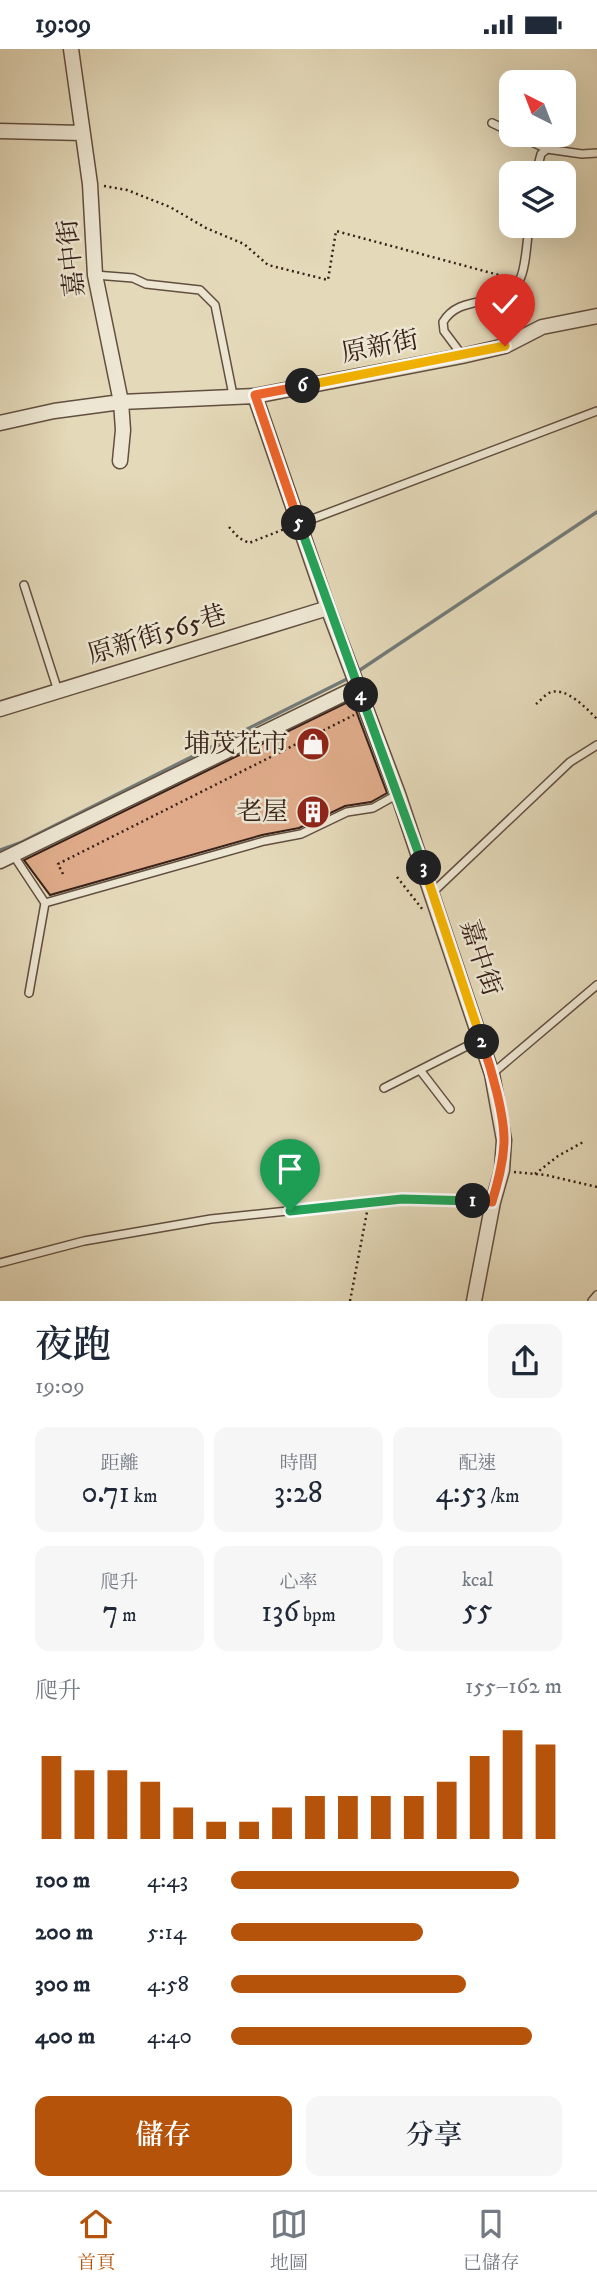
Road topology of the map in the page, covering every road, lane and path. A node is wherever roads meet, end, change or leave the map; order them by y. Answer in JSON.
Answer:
{"nodes":[{"id":1,"x":71,"y":49,"type":"edge"},
{"id":2,"x":492,"y":123,"type":"dead end"},
{"id":3,"x":499,"y":126,"type":"edge"},
{"id":4,"x":0,"y":131,"type":"edge"},
{"id":5,"x":82,"y":133,"type":"junction"},
{"id":6,"x":543,"y":147,"type":"edge"},
{"id":7,"x":547,"y":149,"type":"junction"},
{"id":8,"x":597,"y":153,"type":"edge"},
{"id":9,"x":539,"y":161,"type":"edge"},
{"id":10,"x":90,"y":184,"type":"junction"},
{"id":11,"x":527,"y":238,"type":"edge"},
{"id":12,"x":95,"y":275,"type":"junction"},
{"id":13,"x":520,"y":280,"type":"junction"},
{"id":14,"x":597,"y":316,"type":"edge"},
{"id":15,"x":462,"y":356,"type":"junction"},
{"id":16,"x":233,"y":395,"type":"junction"},
{"id":17,"x":255,"y":395,"type":"junction"},
{"id":18,"x":121,"y":402,"type":"junction"},
{"id":19,"x":597,"y":411,"type":"edge"},
{"id":20,"x":0,"y":423,"type":"edge"},
{"id":21,"x":120,"y":461,"type":"dead end"},
{"id":22,"x":299,"y":524,"type":"junction"},
{"id":23,"x":229,"y":527,"type":"dead end"},
{"id":24,"x":24,"y":585,"type":"dead end"},
{"id":25,"x":328,"y":608,"type":"junction"},
{"id":26,"x":355,"y":679,"type":"junction"},
{"id":27,"x":58,"y":691,"type":"junction"},
{"id":28,"x":536,"y":704,"type":"dead end"},
{"id":29,"x":0,"y":709,"type":"edge"},
{"id":30,"x":366,"y":709,"type":"junction"},
{"id":31,"x":597,"y":719,"type":"edge"},
{"id":32,"x":597,"y":745,"type":"edge"},
{"id":33,"x":398,"y":794,"type":"junction"},
{"id":34,"x":7,"y":859,"type":"edge"},
{"id":35,"x":62,"y":874,"type":"dead end"},
{"id":36,"x":432,"y":893,"type":"junction"},
{"id":37,"x":44,"y":903,"type":"junction"},
{"id":38,"x":597,"y":985,"type":"edge"},
{"id":39,"x":29,"y":993,"type":"dead end"},
{"id":40,"x":481,"y":1039,"type":"junction"},
{"id":41,"x":420,"y":1070,"type":"junction"},
{"id":42,"x":492,"y":1074,"type":"junction"},
{"id":43,"x":384,"y":1088,"type":"dead end"},
{"id":44,"x":450,"y":1109,"type":"dead end"},
{"id":45,"x":585,"y":1141,"type":"dead end"},
{"id":46,"x":502,"y":1170,"type":"junction"},
{"id":47,"x":536,"y":1174,"type":"junction"},
{"id":48,"x":597,"y":1187,"type":"edge"},
{"id":49,"x":369,"y":1202,"type":"junction"},
{"id":50,"x":492,"y":1202,"type":"junction"},
{"id":51,"x":0,"y":1263,"type":"edge"},
{"id":52,"x":597,"y":1295,"type":"edge"},
{"id":53,"x":350,"y":1301,"type":"edge"},
{"id":54,"x":474,"y":1301,"type":"edge"},
{"id":55,"x":592,"y":1301,"type":"edge"}],
"edges":[{"from":1,"to":5,"type":"street","name":"嘉中街"},
{"from":2,"to":3,"type":"lane"},
{"from":4,"to":5,"type":"street"},
{"from":5,"to":10,"type":"street","name":"嘉中街"},
{"from":6,"to":7,"type":"lane"},
{"from":7,"to":8,"type":"lane"},
{"from":7,"to":9,"type":"lane"},
{"from":10,"to":12,"type":"street","name":"嘉中街"},
{"from":10,"to":13,"type":"path"},
{"from":11,"to":13,"type":"lane"},
{"from":12,"to":16,"type":"lane"},
{"from":12,"to":18,"type":"street","name":"嘉中街"},
{"from":13,"to":15,"type":"lane"},
{"from":14,"to":15,"type":"street","name":"原新街"},
{"from":15,"to":17,"type":"street","name":"原新街"},
{"from":16,"to":17,"type":"street","name":"原新街"},
{"from":16,"to":18,"type":"street","name":"原新街"},
{"from":17,"to":22,"type":"street","name":"嘉中街"},
{"from":18,"to":20,"type":"street","name":"原新街"},
{"from":18,"to":21,"type":"street","name":"嘉中街"},
{"from":19,"to":22,"type":"lane"},
{"from":22,"to":23,"type":"path"},
{"from":22,"to":25,"type":"street","name":"嘉中街"},
{"from":24,"to":27,"type":"lane"},
{"from":25,"to":26,"type":"street","name":"嘉中街"},
{"from":25,"to":27,"type":"street","name":"原新街565巷"},
{"from":26,"to":30,"type":"street","name":"嘉中街"},
{"from":26,"to":34,"type":"street"},
{"from":27,"to":29,"type":"street","name":"原新街565巷"},
{"from":28,"to":31,"type":"path"},
{"from":30,"to":33,"type":"street","name":"嘉中街"},
{"from":30,"to":35,"type":"path"},
{"from":32,"to":36,"type":"lane"},
{"from":33,"to":36,"type":"street","name":"嘉中街"},
{"from":33,"to":37,"type":"lane"},
{"from":34,"to":37,"type":"lane"},
{"from":36,"to":40,"type":"street","name":"嘉中街"},
{"from":37,"to":39,"type":"lane"},
{"from":38,"to":42,"type":"lane"},
{"from":40,"to":41,"type":"lane"},
{"from":40,"to":42,"type":"street","name":"嘉中街"},
{"from":41,"to":43,"type":"lane"},
{"from":41,"to":44,"type":"lane"},
{"from":42,"to":46,"type":"street","name":"嘉中街"},
{"from":45,"to":47,"type":"path"},
{"from":46,"to":47,"type":"path"},
{"from":46,"to":50,"type":"street","name":"嘉中街"},
{"from":47,"to":48,"type":"path"},
{"from":49,"to":50,"type":"lane"},
{"from":49,"to":51,"type":"lane"},
{"from":49,"to":53,"type":"path"},
{"from":50,"to":54,"type":"street","name":"嘉中街"},
{"from":52,"to":55,"type":"lane"}]}
